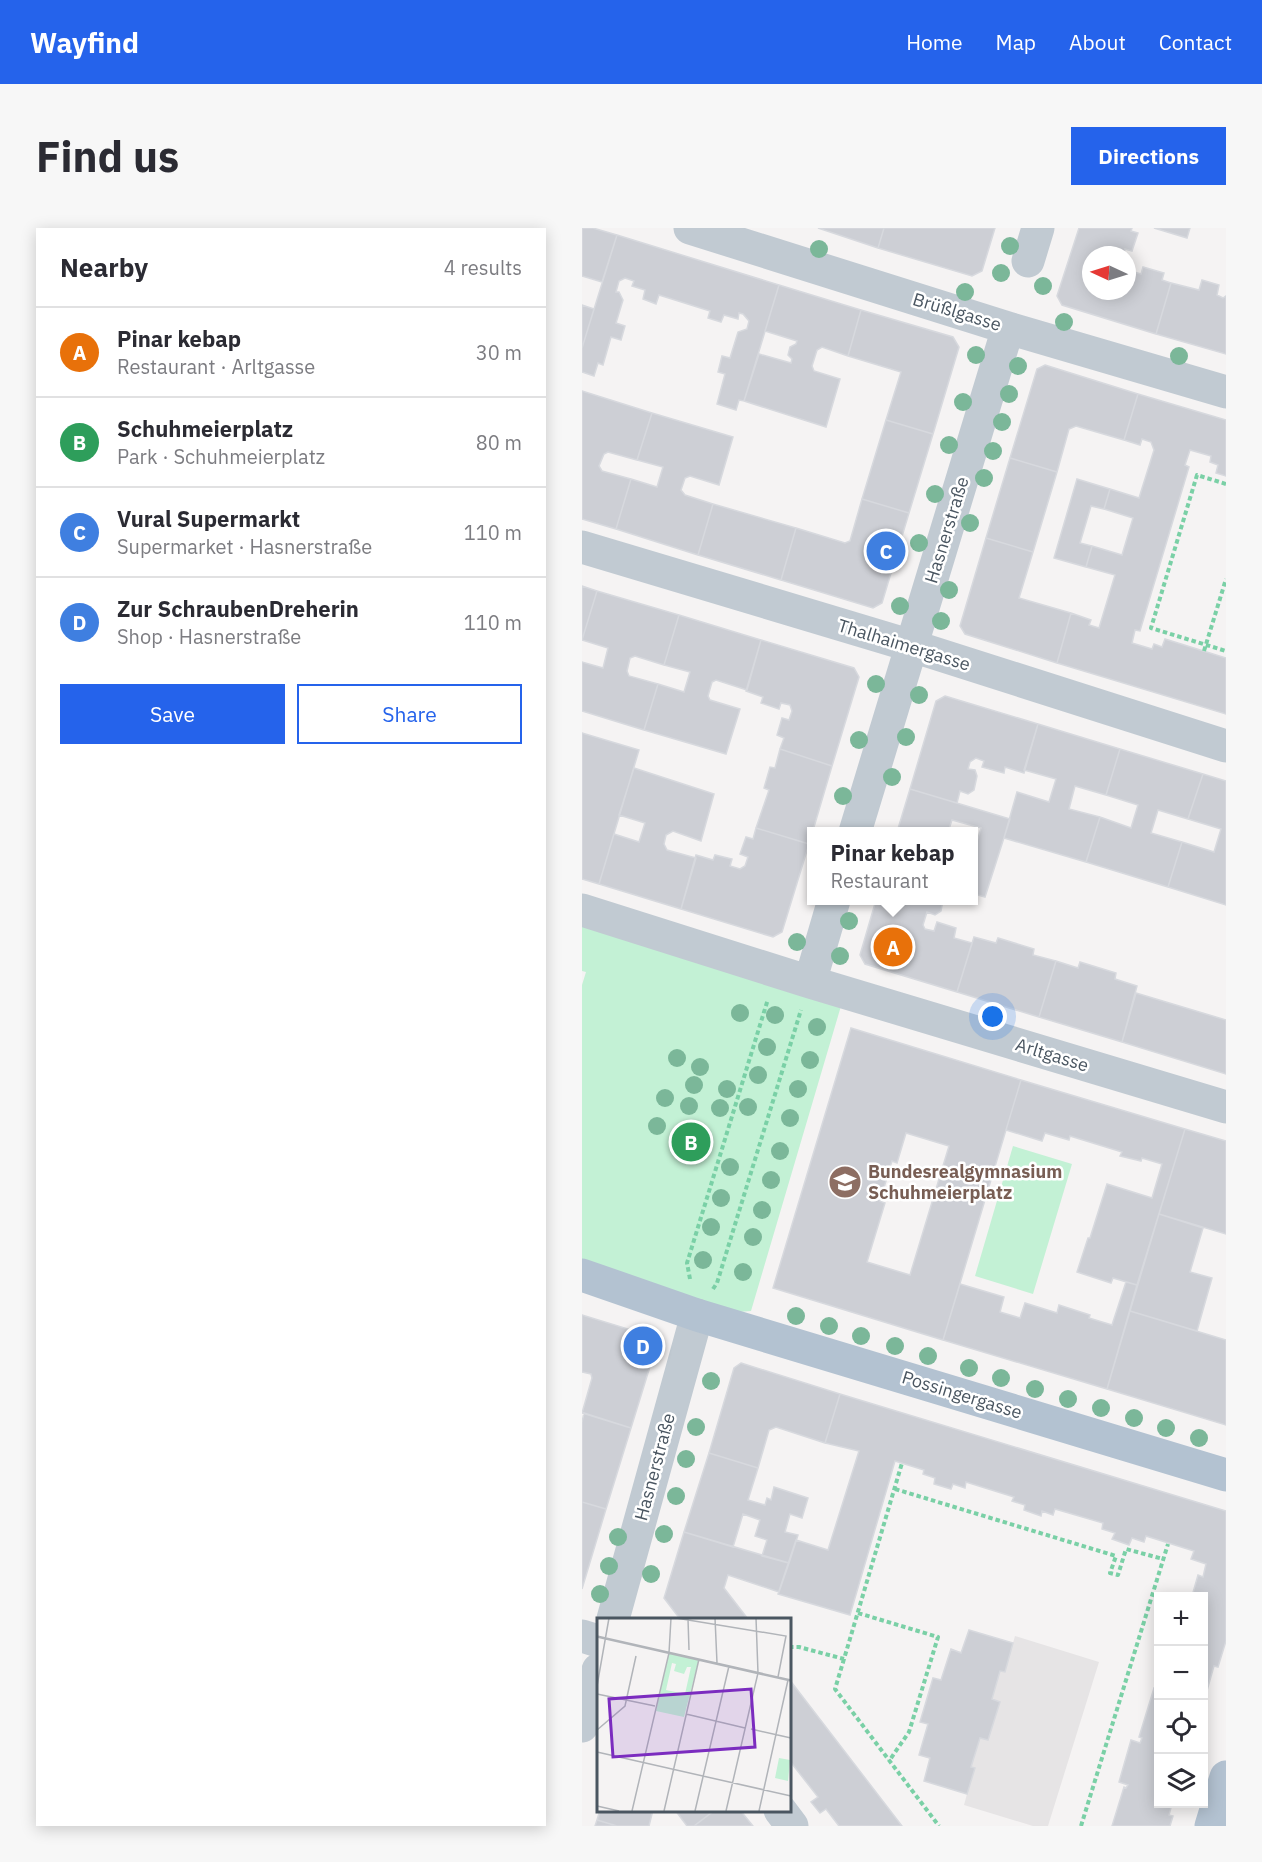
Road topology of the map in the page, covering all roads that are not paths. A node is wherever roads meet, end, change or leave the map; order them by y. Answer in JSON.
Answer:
{"nodes":[{"id":1,"x":690,"y":228,"type":"edge"},
{"id":2,"x":1038,"y":228,"type":"edge"},
{"id":3,"x":1028,"y":261,"type":"dead end"},
{"id":4,"x":1008,"y":328,"type":"junction"},
{"id":5,"x":1226,"y":392,"type":"edge"},
{"id":6,"x":582,"y":547,"type":"edge"},
{"id":7,"x":912,"y":646,"type":"junction"},
{"id":8,"x":1226,"y":746,"type":"edge"},
{"id":9,"x":856,"y":827,"type":"edge"},
{"id":10,"x":833,"y":905,"type":"edge"},
{"id":11,"x":582,"y":910,"type":"edge"},
{"id":12,"x":810,"y":982,"type":"junction"},
{"id":13,"x":1226,"y":1107,"type":"edge"},
{"id":14,"x":582,"y":1275,"type":"edge"},
{"id":15,"x":697,"y":1315,"type":"junction"},
{"id":16,"x":1226,"y":1474,"type":"edge"},
{"id":17,"x":613,"y":1618,"type":"edge"},
{"id":18,"x":582,"y":1636,"type":"edge"},
{"id":19,"x":597,"y":1641,"type":"edge"},
{"id":20,"x":597,"y":1674,"type":"edge"},
{"id":21,"x":582,"y":1726,"type":"edge"},
{"id":22,"x":1226,"y":1777,"type":"edge"},
{"id":23,"x":781,"y":1811,"type":"edge"},
{"id":24,"x":792,"y":1826,"type":"edge"},
{"id":25,"x":1211,"y":1826,"type":"edge"}],
"edges":[{"from":1,"to":4,"type":"street","name":"Brüßlgasse"},
{"from":2,"to":3,"type":"street"},
{"from":4,"to":5,"type":"street","name":"Brüßlgasse"},
{"from":4,"to":7,"type":"street","name":"Hasnerstraße"},
{"from":6,"to":7,"type":"street","name":"Thalhaimergasse"},
{"from":7,"to":8,"type":"street","name":"Thalhaimergasse"},
{"from":7,"to":9,"type":"street","name":"Hasnerstraße"},
{"from":10,"to":12,"type":"street"},
{"from":11,"to":12,"type":"street","name":"Arltgasse"},
{"from":12,"to":13,"type":"street","name":"Arltgasse"},
{"from":14,"to":15,"type":"main road","name":"Possingergasse"},
{"from":15,"to":16,"type":"main road","name":"Possingergasse"},
{"from":15,"to":17,"type":"street","name":"Hasnerstraße"},
{"from":18,"to":19,"type":"street"},
{"from":20,"to":21,"type":"street"},
{"from":22,"to":25,"type":"main road"},
{"from":23,"to":24,"type":"street"}]}
